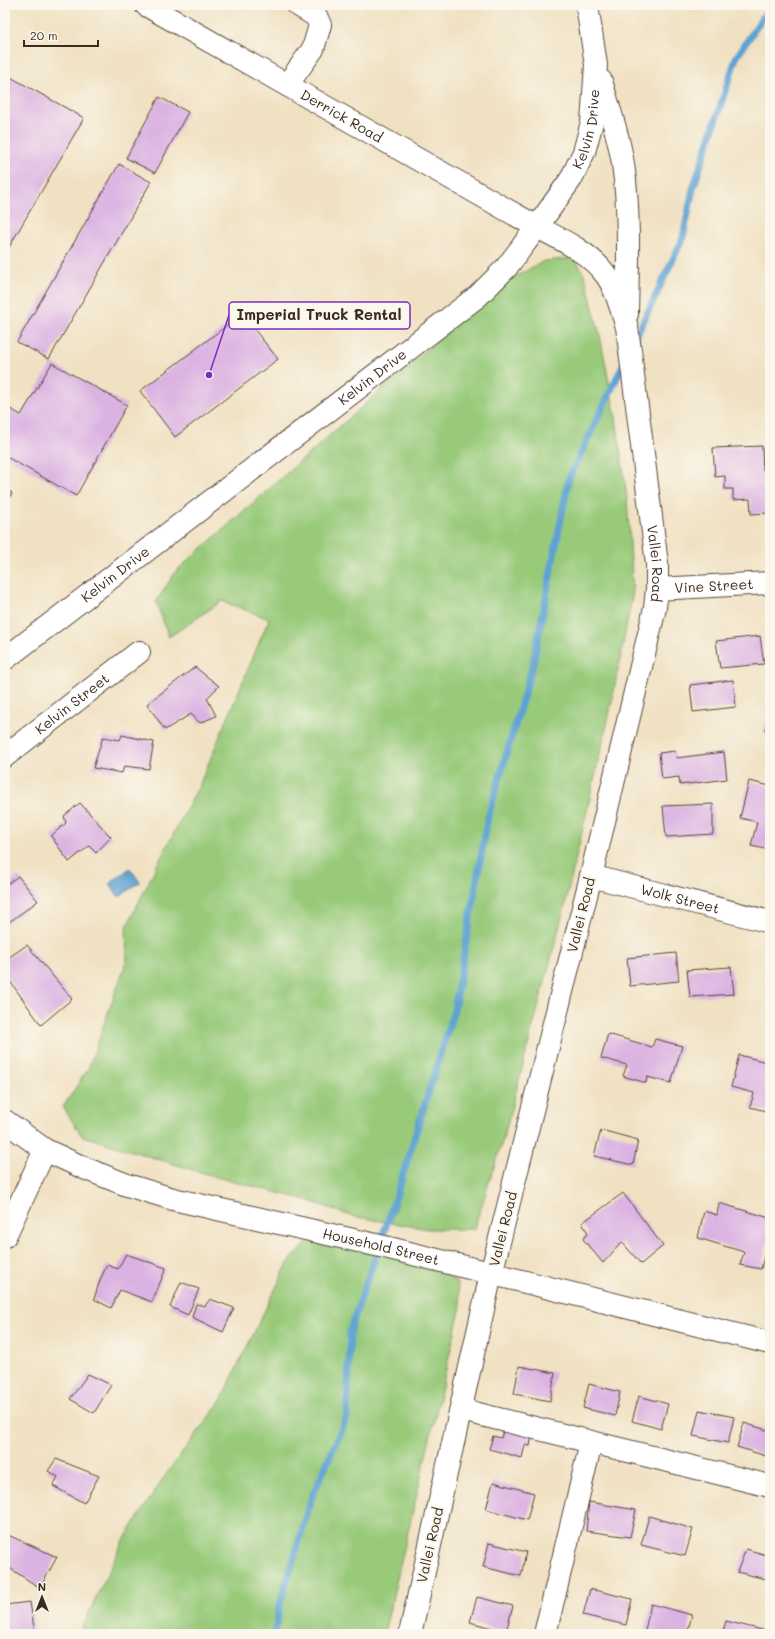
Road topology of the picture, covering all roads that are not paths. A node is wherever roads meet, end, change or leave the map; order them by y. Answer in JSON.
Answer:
{"nodes":[{"id":1,"x":146,"y":5,"type":"edge"},
{"id":2,"x":298,"y":5,"type":"edge"},
{"id":3,"x":587,"y":5,"type":"edge"},
{"id":4,"x":596,"y":65,"type":"junction"},
{"id":5,"x":287,"y":85,"type":"junction"},
{"id":6,"x":537,"y":228,"type":"junction"},
{"id":7,"x":627,"y":327,"type":"junction"},
{"id":8,"x":770,"y":583,"type":"edge"},
{"id":9,"x":657,"y":590,"type":"junction"},
{"id":10,"x":139,"y":652,"type":"dead end"},
{"id":11,"x":5,"y":658,"type":"edge"},
{"id":12,"x":5,"y":756,"type":"edge"},
{"id":13,"x":591,"y":876,"type":"junction"},
{"id":14,"x":770,"y":922,"type":"edge"},
{"id":15,"x":5,"y":1121,"type":"edge"},
{"id":16,"x":45,"y":1150,"type":"junction"},
{"id":17,"x":5,"y":1236,"type":"edge"},
{"id":18,"x":491,"y":1274,"type":"junction"},
{"id":19,"x":770,"y":1343,"type":"edge"},
{"id":20,"x":462,"y":1410,"type":"junction"},
{"id":21,"x":591,"y":1442,"type":"junction"},
{"id":22,"x":770,"y":1486,"type":"edge"},
{"id":23,"x":410,"y":1634,"type":"edge"},
{"id":24,"x":545,"y":1634,"type":"edge"}],
"edges":[{"from":1,"to":5,"type":"street","name":"Derrick Road"},
{"from":2,"to":5,"type":"street"},
{"from":3,"to":4,"type":"street","name":"Kelvin Drive"},
{"from":4,"to":6,"type":"street","name":"Kelvin Drive"},
{"from":4,"to":7,"type":"street"},
{"from":5,"to":6,"type":"street","name":"Derrick Road"},
{"from":6,"to":7,"type":"street","name":"Vallei Road"},
{"from":6,"to":11,"type":"street","name":"Kelvin Drive"},
{"from":7,"to":9,"type":"street","name":"Vallei Road"},
{"from":8,"to":9,"type":"street","name":"Vine Street"},
{"from":9,"to":13,"type":"street","name":"Vallei Road"},
{"from":10,"to":12,"type":"street","name":"Kelvin Street"},
{"from":13,"to":14,"type":"street","name":"Wolk Street"},
{"from":13,"to":18,"type":"street","name":"Vallei Road"},
{"from":15,"to":16,"type":"street","name":"Household Street"},
{"from":16,"to":17,"type":"street"},
{"from":16,"to":18,"type":"street","name":"Household Street"},
{"from":18,"to":19,"type":"street","name":"Household Street"},
{"from":18,"to":20,"type":"street","name":"Vallei Road"},
{"from":20,"to":21,"type":"street"},
{"from":20,"to":23,"type":"street","name":"Vallei Road"},
{"from":21,"to":22,"type":"street"},
{"from":21,"to":24,"type":"street"}]}
